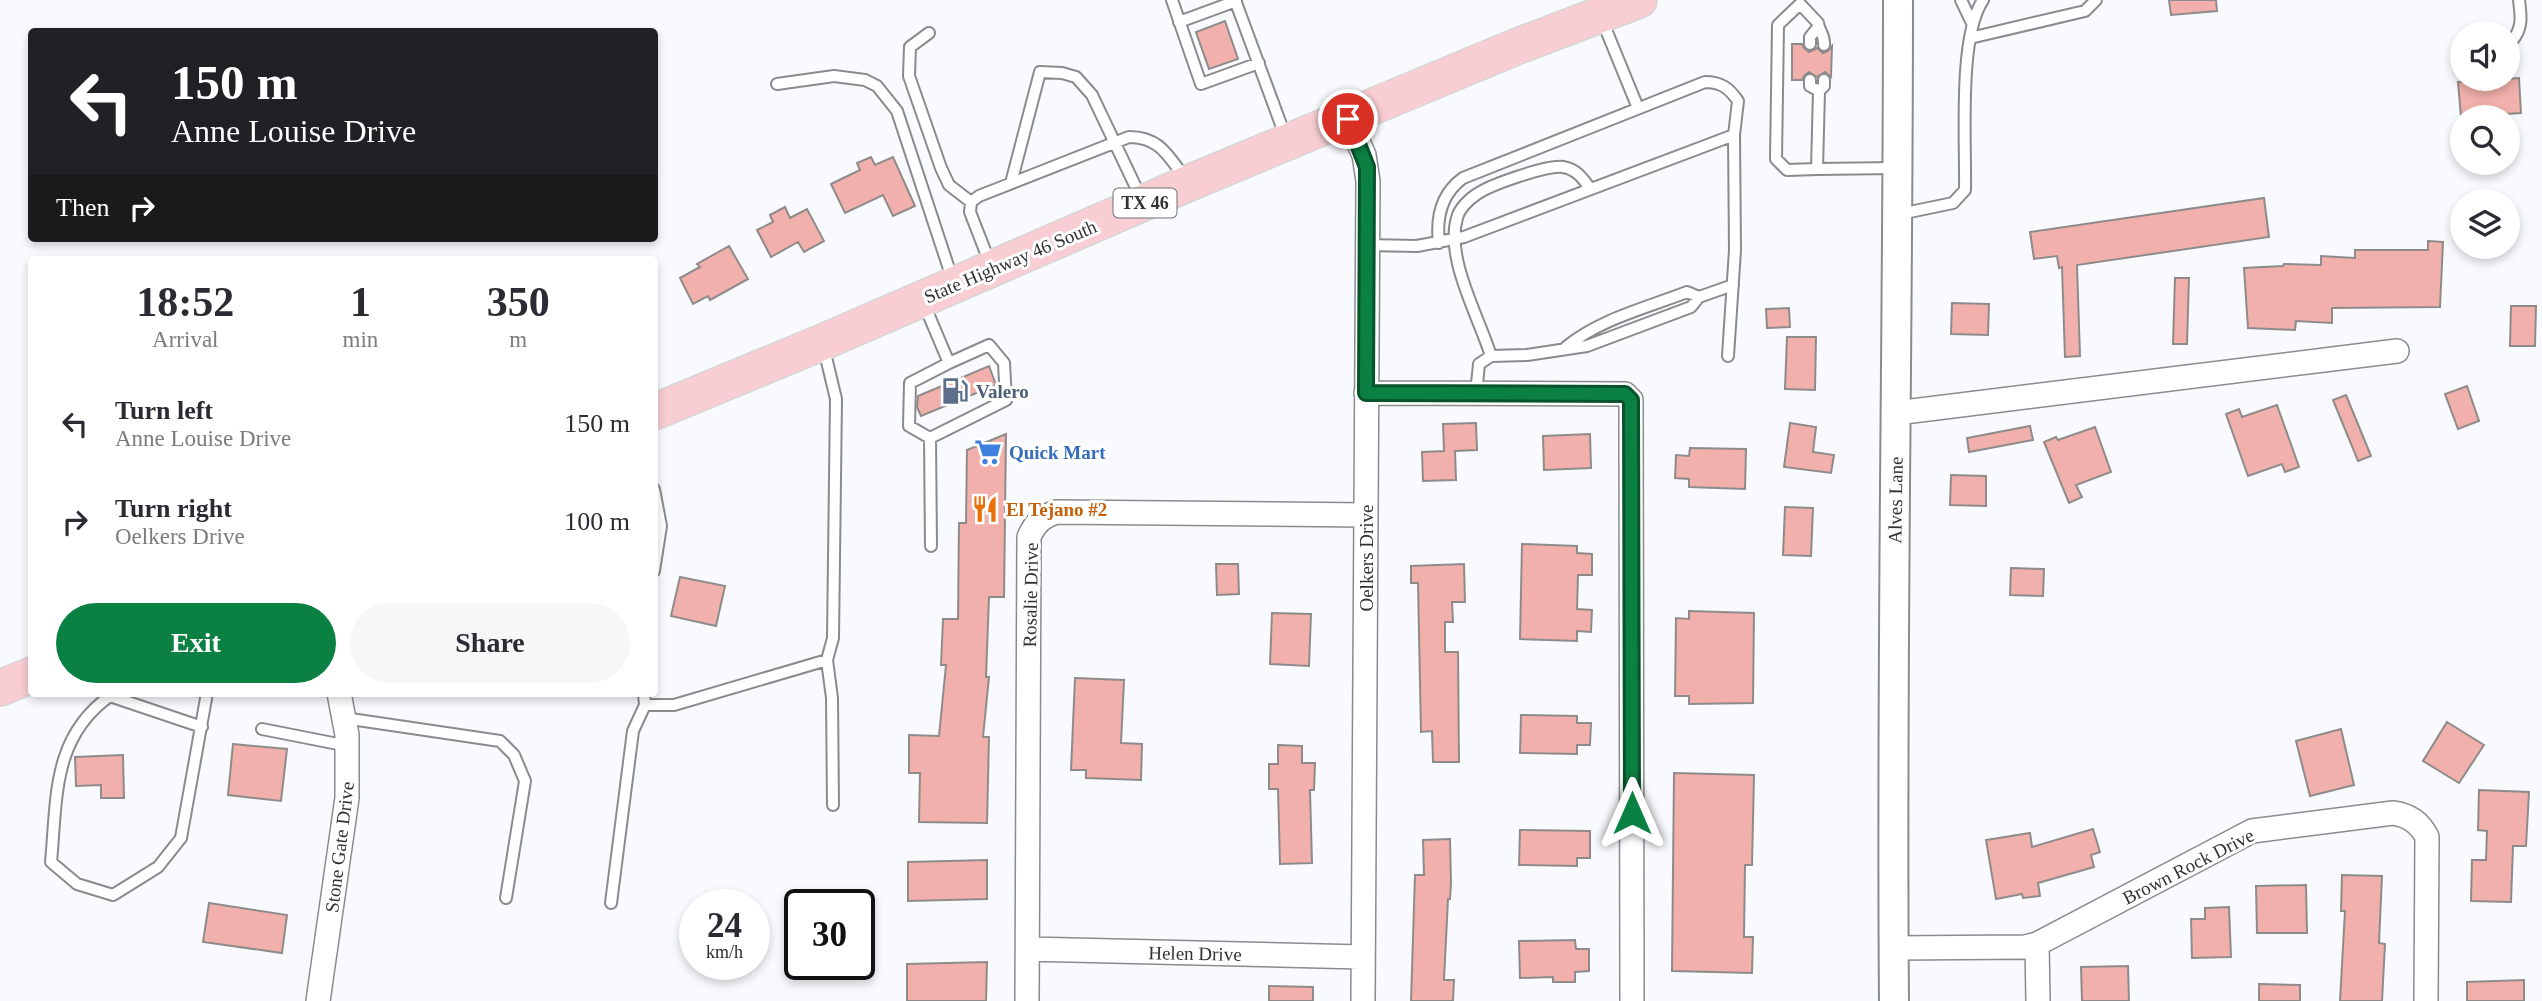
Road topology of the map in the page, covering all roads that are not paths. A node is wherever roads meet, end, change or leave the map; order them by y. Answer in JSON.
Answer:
{"nodes":[{"id":1,"x":1172,"y":0,"type":"edge"},
{"id":2,"x":1236,"y":0,"type":"edge"},
{"id":3,"x":1639,"y":0,"type":"edge"},
{"id":4,"x":1898,"y":0,"type":"edge"},
{"id":5,"x":1961,"y":0,"type":"edge"},
{"id":6,"x":1983,"y":0,"type":"edge"},
{"id":7,"x":2096,"y":0,"type":"edge"},
{"id":8,"x":2519,"y":0,"type":"edge"},
{"id":9,"x":1799,"y":2,"type":"edge"},
{"id":10,"x":1600,"y":15,"type":"junction"},
{"id":11,"x":1179,"y":22,"type":"junction"},
{"id":12,"x":1972,"y":23,"type":"junction"},
{"id":13,"x":1818,"y":27,"type":"junction"},
{"id":14,"x":2520,"y":27,"type":"edge"},
{"id":15,"x":929,"y":33,"type":"dead end"},
{"id":16,"x":1970,"y":38,"type":"junction"},
{"id":17,"x":1810,"y":44,"type":"dead end"},
{"id":18,"x":1824,"y":45,"type":"dead end"},
{"id":19,"x":1259,"y":63,"type":"junction"},
{"id":20,"x":1810,"y":80,"type":"dead end"},
{"id":21,"x":777,"y":84,"type":"dead end"},
{"id":22,"x":1638,"y":108,"type":"junction"},
{"id":23,"x":1348,"y":119,"type":"junction"},
{"id":24,"x":1734,"y":135,"type":"junction"},
{"id":25,"x":1113,"y":143,"type":"junction"},
{"id":26,"x":1288,"y":144,"type":"junction"},
{"id":27,"x":1898,"y":168,"type":"junction"},
{"id":28,"x":1817,"y":169,"type":"junction"},
{"id":29,"x":1011,"y":183,"type":"junction"},
{"id":30,"x":1189,"y":183,"type":"junction"},
{"id":31,"x":1590,"y":189,"type":"junction"},
{"id":32,"x":971,"y":202,"type":"junction"},
{"id":33,"x":1143,"y":204,"type":"junction"},
{"id":34,"x":1898,"y":215,"type":"junction"},
{"id":35,"x":1454,"y":239,"type":"junction"},
{"id":36,"x":1439,"y":243,"type":"junction"},
{"id":37,"x":1367,"y":246,"type":"junction"},
{"id":38,"x":992,"y":268,"type":"junction"},
{"id":39,"x":954,"y":284,"type":"junction"},
{"id":40,"x":1733,"y":285,"type":"junction"},
{"id":41,"x":922,"y":298,"type":"junction"},
{"id":42,"x":822,"y":342,"type":"junction"},
{"id":43,"x":2397,"y":351,"type":"dead end"},
{"id":44,"x":1491,"y":356,"type":"junction"},
{"id":45,"x":1728,"y":356,"type":"dead end"},
{"id":46,"x":949,"y":363,"type":"junction"},
{"id":47,"x":1366,"y":393,"type":"junction"},
{"id":48,"x":1476,"y":394,"type":"junction"},
{"id":49,"x":658,"y":410,"type":"edge"},
{"id":50,"x":1896,"y":413,"type":"junction"},
{"id":51,"x":930,"y":438,"type":"junction"},
{"id":52,"x":658,"y":510,"type":"edge"},
{"id":53,"x":1366,"y":515,"type":"junction"},
{"id":54,"x":658,"y":545,"type":"edge"},
{"id":55,"x":931,"y":546,"type":"dead end"},
{"id":56,"x":827,"y":660,"type":"junction"},
{"id":57,"x":28,"y":677,"type":"edge"},
{"id":58,"x":0,"y":688,"type":"edge"},
{"id":59,"x":106,"y":697,"type":"edge"},
{"id":60,"x":118,"y":697,"type":"edge"},
{"id":61,"x":206,"y":697,"type":"edge"},
{"id":62,"x":340,"y":697,"type":"edge"},
{"id":63,"x":645,"y":699,"type":"edge"},
{"id":64,"x":344,"y":718,"type":"junction"},
{"id":65,"x":202,"y":727,"type":"junction"},
{"id":66,"x":262,"y":729,"type":"dead end"},
{"id":67,"x":348,"y":746,"type":"junction"},
{"id":68,"x":832,"y":805,"type":"dead end"},
{"id":69,"x":506,"y":898,"type":"dead end"},
{"id":70,"x":611,"y":904,"type":"dead end"},
{"id":71,"x":2037,"y":944,"type":"junction"},
{"id":72,"x":1894,"y":948,"type":"junction"},
{"id":73,"x":1028,"y":949,"type":"junction"},
{"id":74,"x":1362,"y":957,"type":"junction"},
{"id":75,"x":318,"y":1001,"type":"edge"},
{"id":76,"x":1027,"y":1001,"type":"edge"},
{"id":77,"x":1363,"y":1001,"type":"edge"},
{"id":78,"x":1632,"y":1001,"type":"edge"},
{"id":79,"x":1894,"y":1001,"type":"edge"},
{"id":80,"x":2038,"y":1001,"type":"edge"},
{"id":81,"x":2426,"y":1001,"type":"edge"}],
"edges":[{"from":1,"to":11,"type":"lane"},
{"from":2,"to":11,"type":"lane"},
{"from":2,"to":19,"type":"lane"},
{"from":3,"to":10,"type":"main road","name":"State Highway 46 South","number":"TX 46"},
{"from":4,"to":27,"type":"street","name":"Alves Lane"},
{"from":5,"to":12,"type":"lane"},
{"from":6,"to":12,"type":"lane"},
{"from":7,"to":16,"type":"lane"},
{"from":8,"to":14,"type":"lane"},
{"from":9,"to":13,"type":"lane"},
{"from":9,"to":28,"type":"lane"},
{"from":10,"to":22,"type":"lane"},
{"from":10,"to":23,"type":"main road","name":"State Highway 46 South","number":"TX 46"},
{"from":11,"to":19,"type":"lane"},
{"from":12,"to":16,"type":"lane"},
{"from":13,"to":17,"type":"lane"},
{"from":13,"to":18,"type":"lane"},
{"from":15,"to":32,"type":"lane"},
{"from":16,"to":34,"type":"lane"},
{"from":19,"to":26,"type":"lane"},
{"from":20,"to":28,"type":"lane"},
{"from":21,"to":39,"type":"lane"},
{"from":22,"to":24,"type":"lane"},
{"from":22,"to":36,"type":"lane"},
{"from":23,"to":26,"type":"main road","name":"State Highway 46 South","number":"TX 46"},
{"from":23,"to":37,"type":"street","name":"Oelkers Drive"},
{"from":24,"to":31,"type":"lane"},
{"from":24,"to":40,"type":"lane"},
{"from":25,"to":29,"type":"lane"},
{"from":25,"to":29,"type":"lane"},
{"from":25,"to":30,"type":"lane"},
{"from":25,"to":33,"type":"lane"},
{"from":26,"to":30,"type":"main road","name":"State Highway 46 South","number":"TX 46"},
{"from":27,"to":28,"type":"lane"},
{"from":27,"to":34,"type":"street","name":"Alves Lane"},
{"from":29,"to":32,"type":"lane"},
{"from":30,"to":33,"type":"main road","name":"State Highway 46 South","number":"TX 46"},
{"from":31,"to":35,"type":"lane"},
{"from":31,"to":35,"type":"lane"},
{"from":32,"to":38,"type":"lane"},
{"from":33,"to":38,"type":"main road","name":"State Highway 46 South","number":"TX 46"},
{"from":34,"to":50,"type":"street","name":"Alves Lane"},
{"from":35,"to":36,"type":"lane"},
{"from":35,"to":44,"type":"lane"},
{"from":36,"to":37,"type":"lane"},
{"from":37,"to":47,"type":"street","name":"Oelkers Drive"},
{"from":38,"to":39,"type":"main road","name":"State Highway 46 South","number":"TX 46"},
{"from":39,"to":41,"type":"main road","name":"State Highway 46 South","number":"TX 46"},
{"from":40,"to":44,"type":"lane"},
{"from":40,"to":45,"type":"lane"},
{"from":41,"to":42,"type":"main road","name":"State Highway 46 South","number":"TX 46"},
{"from":41,"to":46,"type":"lane"},
{"from":42,"to":49,"type":"main road","name":"State Highway 46 South","number":"TX 46"},
{"from":42,"to":56,"type":"lane"},
{"from":43,"to":50,"type":"street"},
{"from":44,"to":48,"type":"lane"},
{"from":46,"to":51,"type":"lane"},
{"from":46,"to":51,"type":"lane"},
{"from":47,"to":48,"type":"street"},
{"from":47,"to":53,"type":"street","name":"Oelkers Drive"},
{"from":48,"to":78,"type":"street"},
{"from":50,"to":72,"type":"street","name":"Alves Lane"},
{"from":51,"to":55,"type":"lane"},
{"from":52,"to":54,"type":"lane"},
{"from":53,"to":73,"type":"street","name":"Rosalie Drive"},
{"from":53,"to":74,"type":"street","name":"Oelkers Drive"},
{"from":56,"to":63,"type":"lane"},
{"from":56,"to":68,"type":"lane"},
{"from":57,"to":58,"type":"main road"},
{"from":59,"to":65,"type":"lane"},
{"from":60,"to":65,"type":"lane"},
{"from":61,"to":65,"type":"lane"},
{"from":62,"to":64,"type":"street","name":"Stone Gate Drive"},
{"from":63,"to":70,"type":"lane"},
{"from":64,"to":67,"type":"street","name":"Stone Gate Drive"},
{"from":64,"to":69,"type":"lane"},
{"from":66,"to":67,"type":"lane"},
{"from":67,"to":75,"type":"street","name":"Stone Gate Drive"},
{"from":71,"to":72,"type":"street","name":"Brown Rock Drive"},
{"from":71,"to":80,"type":"street"},
{"from":71,"to":81,"type":"street","name":"Brown Rock Drive"},
{"from":72,"to":79,"type":"street","name":"Alves Lane"},
{"from":73,"to":74,"type":"street","name":"Helen Drive"},
{"from":73,"to":76,"type":"street","name":"Rosalie Drive"},
{"from":74,"to":77,"type":"street","name":"Oelkers Drive"}]}
